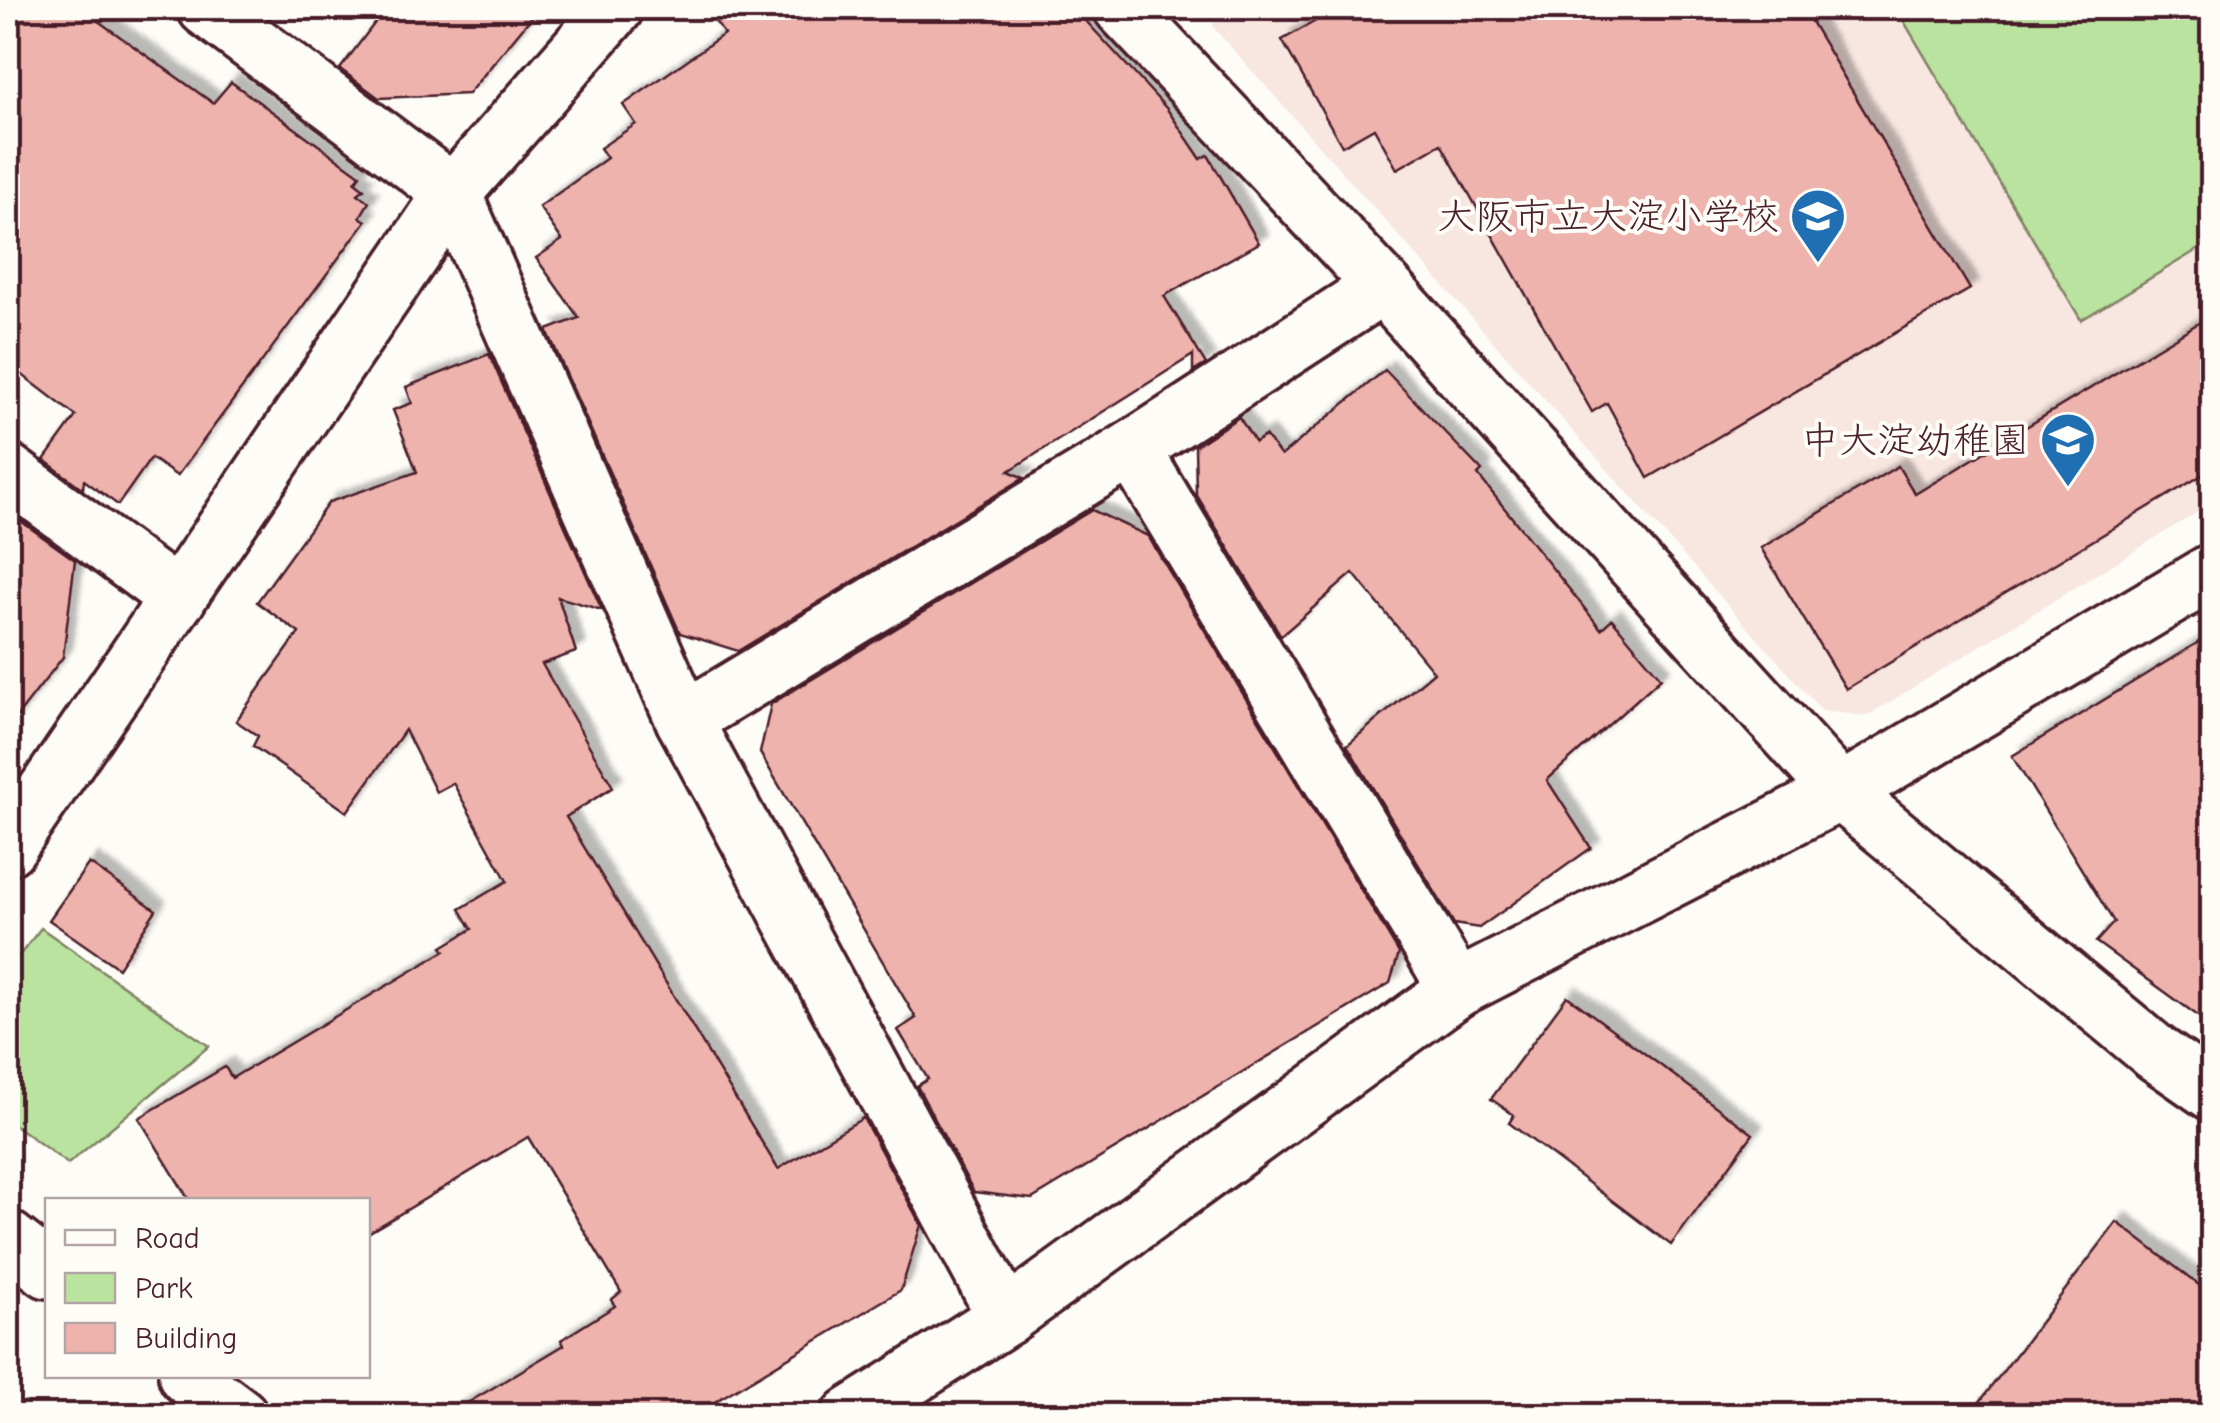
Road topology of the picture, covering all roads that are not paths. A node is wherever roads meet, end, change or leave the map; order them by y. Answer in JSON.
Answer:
{"nodes":[{"id":1,"x":206,"y":8,"type":"edge"},
{"id":2,"x":615,"y":8,"type":"edge"},
{"id":3,"x":1122,"y":8,"type":"edge"},
{"id":4,"x":452,"y":194,"type":"junction"},
{"id":5,"x":1382,"y":286,"type":"junction"},
{"id":6,"x":1132,"y":449,"type":"junction"},
{"id":7,"x":8,"y":472,"type":"edge"},
{"id":8,"x":2212,"y":572,"type":"edge"},
{"id":9,"x":178,"y":598,"type":"junction"},
{"id":10,"x":684,"y":720,"type":"junction"},
{"id":11,"x":1841,"y":792,"type":"junction"},
{"id":12,"x":8,"y":847,"type":"edge"},
{"id":13,"x":1457,"y":990,"type":"junction"},
{"id":14,"x":2212,"y":1092,"type":"edge"},
{"id":15,"x":8,"y":1240,"type":"edge"},
{"id":16,"x":45,"y":1268,"type":"edge"},
{"id":17,"x":1006,"y":1317,"type":"junction"},
{"id":18,"x":190,"y":1378,"type":"edge"},
{"id":19,"x":240,"y":1416,"type":"edge"},
{"id":20,"x":850,"y":1416,"type":"edge"}],
"edges":[{"from":1,"to":4,"type":"street"},
{"from":2,"to":4,"type":"street"},
{"from":3,"to":5,"type":"street"},
{"from":4,"to":9,"type":"street"},
{"from":4,"to":10,"type":"street"},
{"from":5,"to":6,"type":"street"},
{"from":5,"to":11,"type":"street"},
{"from":6,"to":10,"type":"street"},
{"from":6,"to":13,"type":"street"},
{"from":7,"to":9,"type":"street"},
{"from":8,"to":11,"type":"street"},
{"from":9,"to":12,"type":"street"},
{"from":10,"to":17,"type":"street"},
{"from":11,"to":13,"type":"street"},
{"from":11,"to":14,"type":"street"},
{"from":13,"to":17,"type":"street"},
{"from":15,"to":16,"type":"street"},
{"from":17,"to":20,"type":"street"},
{"from":18,"to":19,"type":"street"}]}
